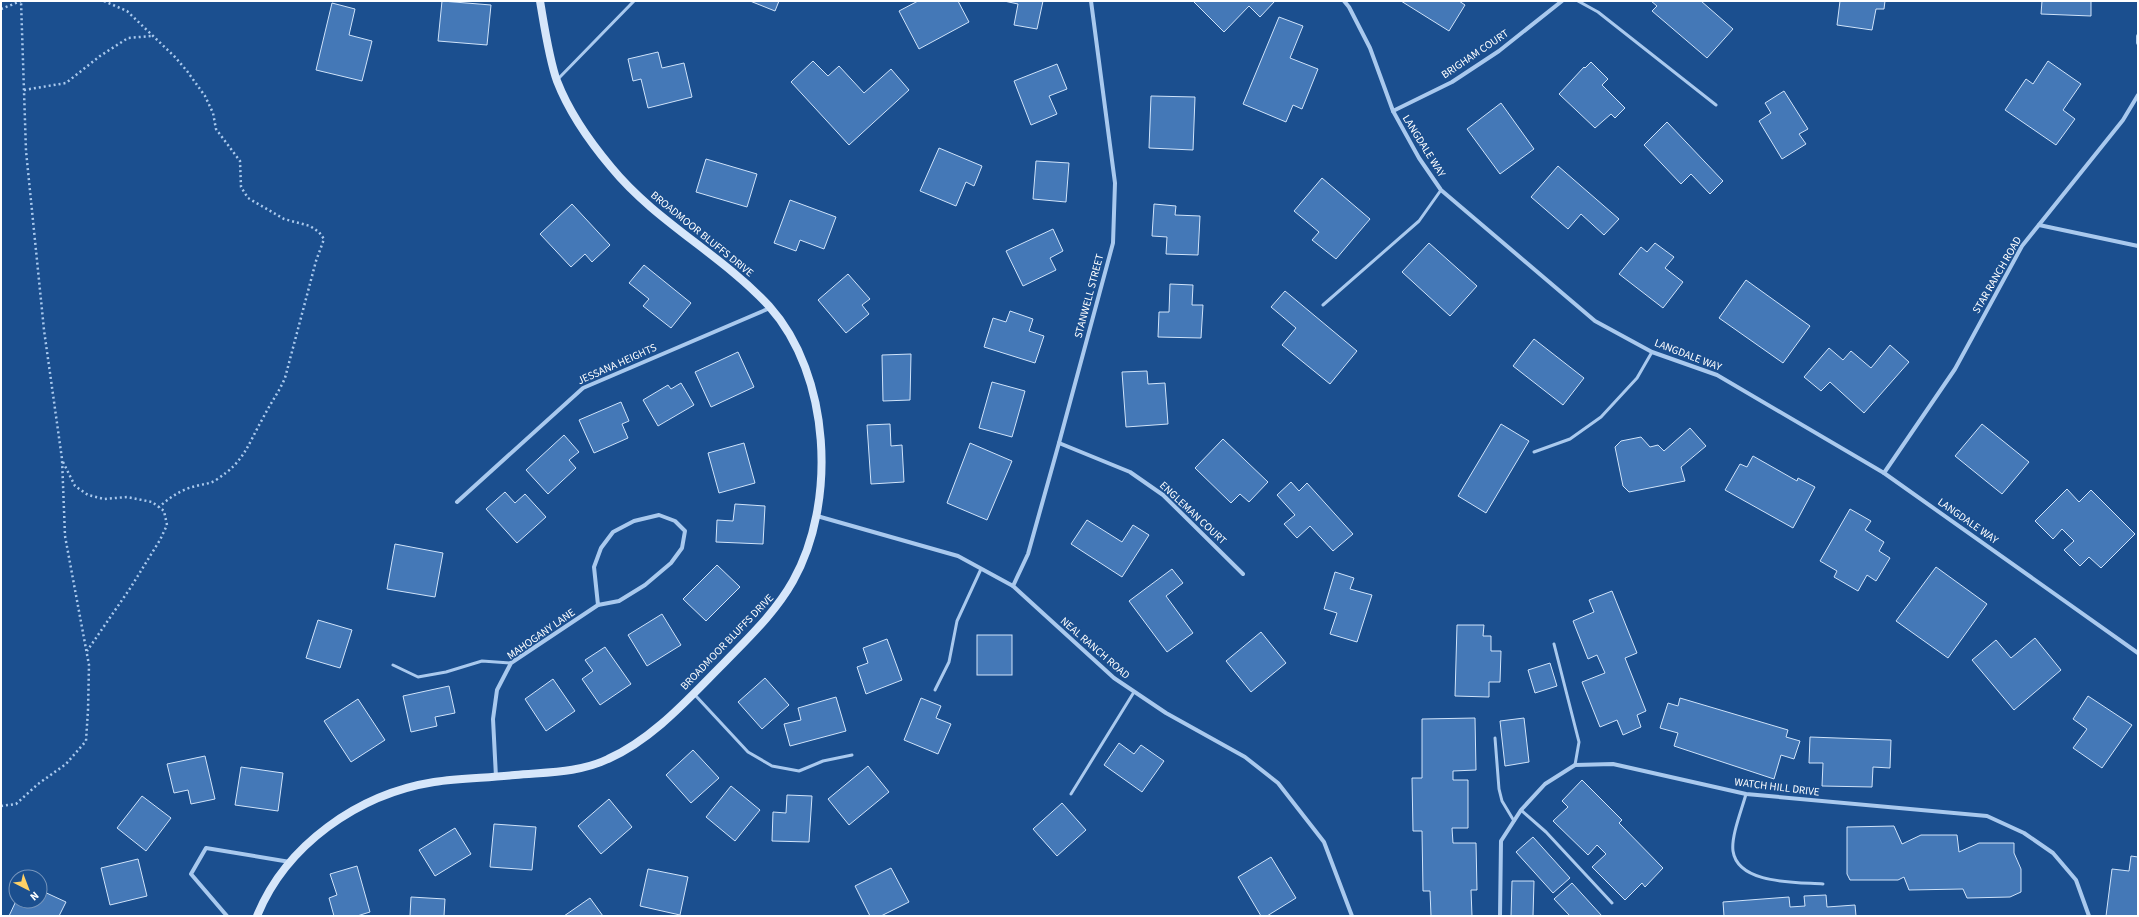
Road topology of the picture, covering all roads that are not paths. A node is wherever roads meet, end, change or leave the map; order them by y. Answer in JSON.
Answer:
{"nodes":[{"id":1,"x":540,"y":1,"type":"edge"},
{"id":2,"x":634,"y":1,"type":"edge"},
{"id":3,"x":1090,"y":1,"type":"edge"},
{"id":4,"x":1344,"y":1,"type":"edge"},
{"id":5,"x":1562,"y":1,"type":"edge"},
{"id":6,"x":1578,"y":1,"type":"edge"},
{"id":7,"x":2138,"y":36,"type":"edge"},
{"id":8,"x":2138,"y":43,"type":"edge"},
{"id":9,"x":557,"y":80,"type":"junction"},
{"id":10,"x":2138,"y":95,"type":"edge"},
{"id":11,"x":1716,"y":105,"type":"dead end"},
{"id":12,"x":1393,"y":111,"type":"junction"},
{"id":13,"x":1441,"y":190,"type":"junction"},
{"id":14,"x":2039,"y":225,"type":"junction"},
{"id":15,"x":2138,"y":246,"type":"edge"},
{"id":16,"x":1323,"y":305,"type":"dead end"},
{"id":17,"x":770,"y":308,"type":"junction"},
{"id":18,"x":1652,"y":352,"type":"junction"},
{"id":19,"x":1060,"y":443,"type":"junction"},
{"id":20,"x":1534,"y":452,"type":"dead end"},
{"id":21,"x":1884,"y":473,"type":"junction"},
{"id":22,"x":457,"y":502,"type":"dead end"},
{"id":23,"x":817,"y":516,"type":"junction"},
{"id":24,"x":980,"y":569,"type":"junction"},
{"id":25,"x":1243,"y":574,"type":"dead end"},
{"id":26,"x":1013,"y":586,"type":"junction"},
{"id":27,"x":598,"y":606,"type":"junction"},
{"id":28,"x":1554,"y":644,"type":"dead end"},
{"id":29,"x":2138,"y":654,"type":"edge"},
{"id":30,"x":512,"y":663,"type":"junction"},
{"id":31,"x":393,"y":665,"type":"dead end"},
{"id":32,"x":935,"y":690,"type":"dead end"},
{"id":33,"x":1134,"y":692,"type":"junction"},
{"id":34,"x":693,"y":694,"type":"junction"},
{"id":35,"x":1495,"y":738,"type":"dead end"},
{"id":36,"x":852,"y":755,"type":"dead end"},
{"id":37,"x":1575,"y":766,"type":"junction"},
{"id":38,"x":496,"y":777,"type":"junction"},
{"id":39,"x":1071,"y":794,"type":"dead end"},
{"id":40,"x":1746,"y":794,"type":"junction"},
{"id":41,"x":1521,"y":810,"type":"junction"},
{"id":42,"x":1514,"y":821,"type":"junction"},
{"id":43,"x":290,"y":862,"type":"junction"},
{"id":44,"x":1823,"y":884,"type":"dead end"},
{"id":45,"x":1612,"y":903,"type":"dead end"},
{"id":46,"x":227,"y":916,"type":"edge"},
{"id":47,"x":258,"y":916,"type":"edge"},
{"id":48,"x":1352,"y":916,"type":"edge"},
{"id":49,"x":1500,"y":916,"type":"edge"},
{"id":50,"x":2089,"y":916,"type":"edge"}],
"edges":[{"from":1,"to":9,"type":"street","name":"BROADMOOR BLUFFS DRIVE"},
{"from":2,"to":9,"type":"lane"},
{"from":3,"to":19,"type":"street","name":"STANWELL STREET"},
{"from":4,"to":12,"type":"street","name":"LANGDALE WAY"},
{"from":5,"to":12,"type":"street","name":"BRIGHAM COURT"},
{"from":6,"to":11,"type":"lane"},
{"from":7,"to":8,"type":"street"},
{"from":9,"to":17,"type":"street","name":"BROADMOOR BLUFFS DRIVE"},
{"from":10,"to":14,"type":"street","name":"STAR RANCH ROAD"},
{"from":12,"to":13,"type":"street","name":"LANGDALE WAY"},
{"from":13,"to":16,"type":"lane"},
{"from":13,"to":18,"type":"street","name":"LANGDALE WAY"},
{"from":14,"to":15,"type":"street"},
{"from":14,"to":21,"type":"street","name":"STAR RANCH ROAD"},
{"from":17,"to":22,"type":"street","name":"JESSANA HEIGHTS"},
{"from":17,"to":23,"type":"street","name":"BROADMOOR BLUFFS DRIVE"},
{"from":18,"to":20,"type":"lane"},
{"from":18,"to":21,"type":"street","name":"LANGDALE WAY"},
{"from":19,"to":25,"type":"street","name":"ENGLEMAN COURT"},
{"from":19,"to":26,"type":"street","name":"STANWELL STREET"},
{"from":21,"to":29,"type":"street","name":"LANGDALE WAY"},
{"from":23,"to":24,"type":"street","name":"NEAL RANCH ROAD"},
{"from":23,"to":34,"type":"street","name":"BROADMOOR BLUFFS DRIVE"},
{"from":24,"to":26,"type":"street","name":"NEAL RANCH ROAD"},
{"from":24,"to":32,"type":"lane"},
{"from":26,"to":33,"type":"street","name":"NEAL RANCH ROAD"},
{"from":27,"to":27,"type":"street","name":"MAHOGANY LANE"},
{"from":27,"to":30,"type":"street","name":"MAHOGANY LANE"},
{"from":28,"to":37,"type":"lane"},
{"from":30,"to":31,"type":"lane"},
{"from":30,"to":38,"type":"street","name":"MAHOGANY LANE"},
{"from":33,"to":39,"type":"lane"},
{"from":33,"to":48,"type":"street","name":"NEAL RANCH ROAD"},
{"from":34,"to":36,"type":"lane"},
{"from":34,"to":38,"type":"street","name":"BROADMOOR BLUFFS DRIVE"},
{"from":35,"to":42,"type":"lane"},
{"from":37,"to":40,"type":"street","name":"WATCH HILL DRIVE"},
{"from":37,"to":41,"type":"street","name":"WATCH HILL DRIVE"},
{"from":38,"to":43,"type":"street","name":"BROADMOOR BLUFFS DRIVE"},
{"from":40,"to":44,"type":"lane"},
{"from":40,"to":50,"type":"street","name":"WATCH HILL DRIVE"},
{"from":41,"to":42,"type":"street","name":"WATCH HILL DRIVE"},
{"from":41,"to":45,"type":"lane"},
{"from":42,"to":49,"type":"street","name":"WATCH HILL DRIVE"},
{"from":43,"to":46,"type":"street"},
{"from":43,"to":47,"type":"street","name":"BROADMOOR BLUFFS DRIVE"}]}
